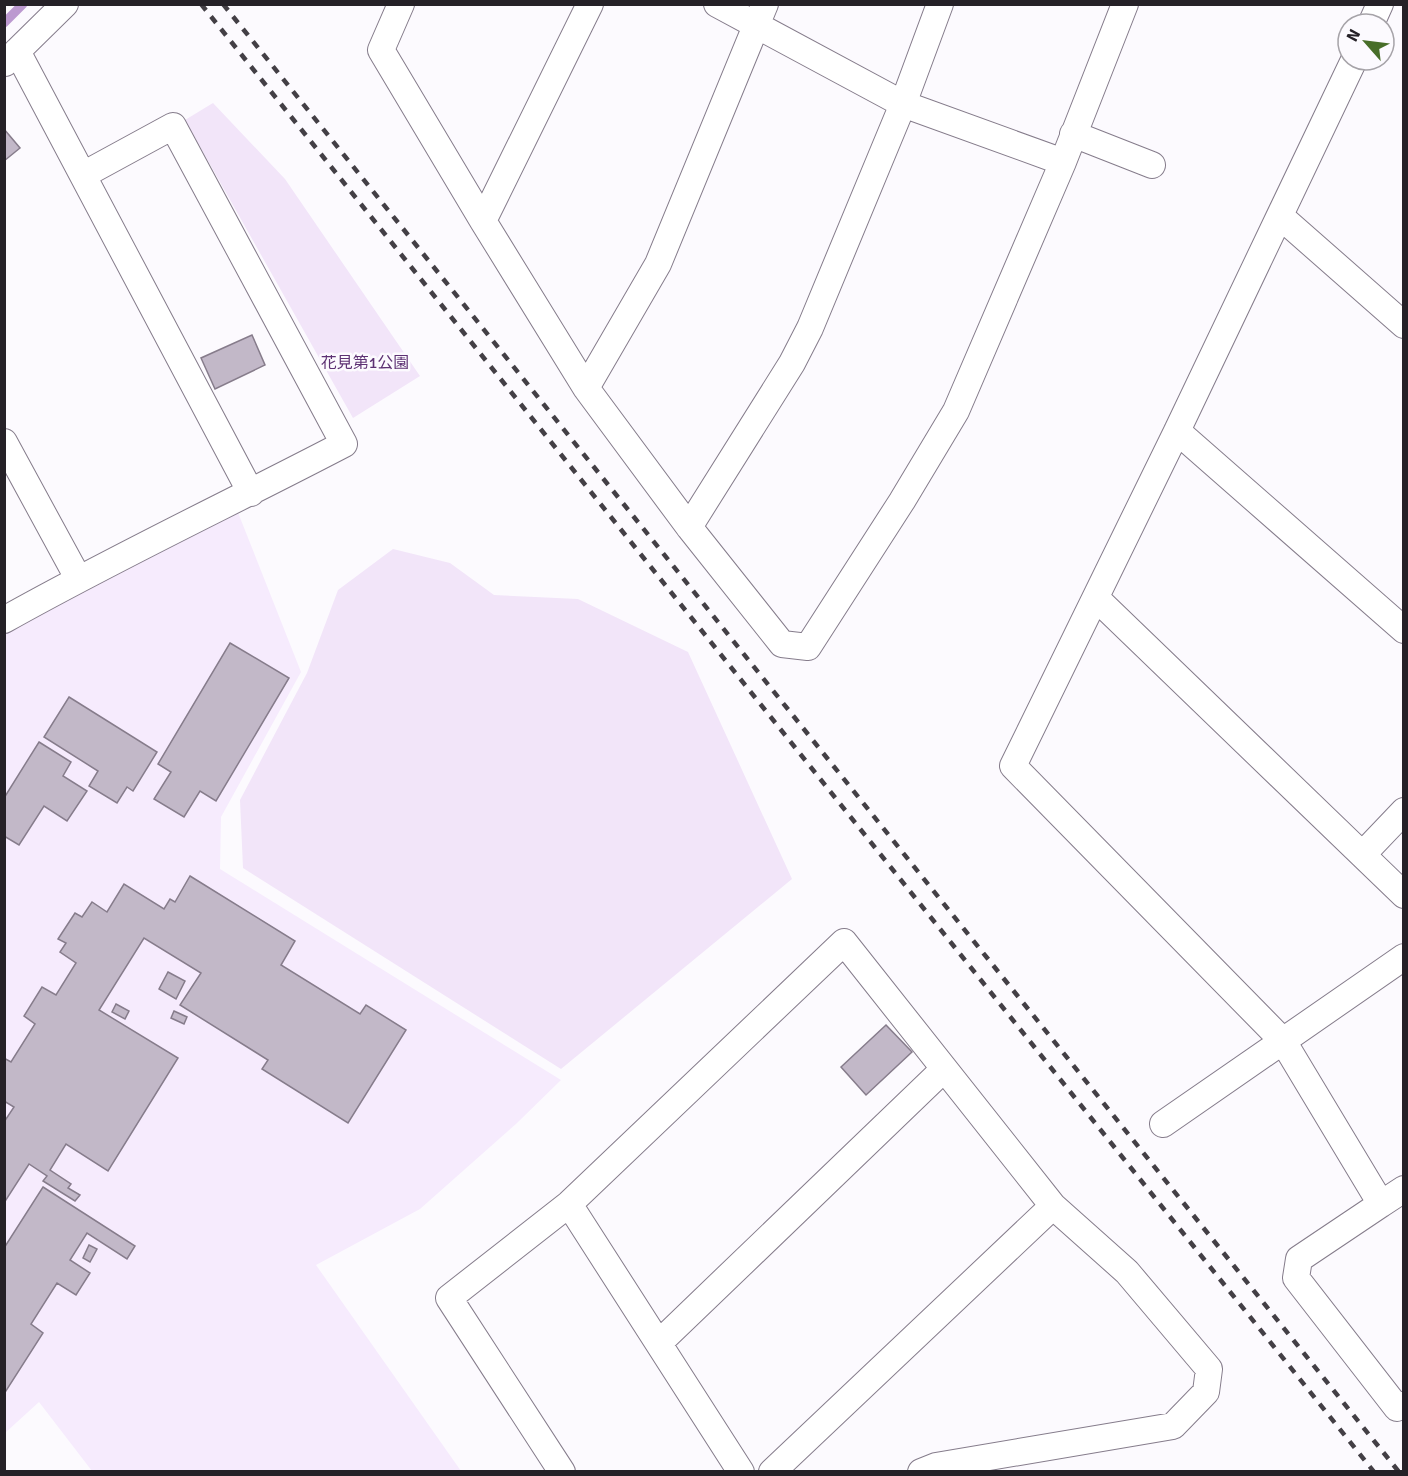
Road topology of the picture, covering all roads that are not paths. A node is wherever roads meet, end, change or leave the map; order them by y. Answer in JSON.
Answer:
{"nodes":[{"id":1,"x":65,"y":4,"type":"edge"},
{"id":2,"x":401,"y":4,"type":"edge"},
{"id":3,"x":590,"y":4,"type":"edge"},
{"id":4,"x":717,"y":4,"type":"edge"},
{"id":5,"x":940,"y":4,"type":"edge"},
{"id":6,"x":1125,"y":4,"type":"edge"},
{"id":7,"x":761,"y":15,"type":"edge"},
{"id":8,"x":11,"y":57,"type":"edge"},
{"id":9,"x":1348,"y":72,"type":"edge"},
{"id":10,"x":903,"y":104,"type":"junction"},
{"id":11,"x":1073,"y":134,"type":"junction"},
{"id":12,"x":1063,"y":162,"type":"junction"},
{"id":13,"x":1152,"y":165,"type":"dead end"},
{"id":14,"x":83,"y":175,"type":"junction"},
{"id":15,"x":1280,"y":216,"type":"junction"},
{"id":16,"x":483,"y":221,"type":"junction"},
{"id":17,"x":1404,"y":325,"type":"edge"},
{"id":18,"x":586,"y":388,"type":"junction"},
{"id":19,"x":1177,"y":431,"type":"junction"},
{"id":20,"x":4,"y":442,"type":"edge"},
{"id":21,"x":251,"y":493,"type":"junction"},
{"id":22,"x":690,"y":527,"type":"junction"},
{"id":23,"x":78,"y":578,"type":"junction"},
{"id":24,"x":1096,"y":598,"type":"junction"},
{"id":25,"x":4,"y":620,"type":"edge"},
{"id":26,"x":1404,"y":630,"type":"edge"},
{"id":27,"x":1404,"y":811,"type":"edge"},
{"id":28,"x":1363,"y":855,"type":"junction"},
{"id":29,"x":1404,"y":895,"type":"edge"},
{"id":30,"x":1404,"y":957,"type":"edge"},
{"id":31,"x":1282,"y":1041,"type":"junction"},
{"id":32,"x":944,"y":1069,"type":"junction"},
{"id":33,"x":1163,"y":1124,"type":"dead end"},
{"id":34,"x":1404,"y":1189,"type":"edge"},
{"id":35,"x":569,"y":1204,"type":"junction"},
{"id":36,"x":1381,"y":1204,"type":"junction"},
{"id":37,"x":1053,"y":1206,"type":"junction"},
{"id":38,"x":659,"y":1343,"type":"junction"},
{"id":39,"x":1404,"y":1405,"type":"edge"},
{"id":40,"x":562,"y":1472,"type":"edge"},
{"id":41,"x":741,"y":1472,"type":"edge"},
{"id":42,"x":772,"y":1472,"type":"edge"},
{"id":43,"x":921,"y":1472,"type":"edge"}],
"edges":[{"from":1,"to":8,"type":"street"},
{"from":2,"to":16,"type":"street"},
{"from":3,"to":16,"type":"street"},
{"from":4,"to":7,"type":"street"},
{"from":5,"to":10,"type":"street"},
{"from":6,"to":11,"type":"street"},
{"from":7,"to":10,"type":"street"},
{"from":7,"to":18,"type":"street"},
{"from":8,"to":14,"type":"street"},
{"from":9,"to":15,"type":"street"},
{"from":10,"to":12,"type":"street"},
{"from":10,"to":22,"type":"street"},
{"from":11,"to":12,"type":"street"},
{"from":11,"to":13,"type":"street"},
{"from":12,"to":22,"type":"street"},
{"from":14,"to":21,"type":"street"},
{"from":14,"to":21,"type":"street"},
{"from":15,"to":17,"type":"street"},
{"from":15,"to":19,"type":"street"},
{"from":16,"to":18,"type":"street"},
{"from":18,"to":22,"type":"street"},
{"from":19,"to":24,"type":"street"},
{"from":19,"to":26,"type":"street"},
{"from":20,"to":23,"type":"street"},
{"from":21,"to":23,"type":"street"},
{"from":23,"to":25,"type":"street"},
{"from":24,"to":28,"type":"street"},
{"from":24,"to":31,"type":"street"},
{"from":27,"to":28,"type":"street"},
{"from":28,"to":29,"type":"street"},
{"from":30,"to":31,"type":"street"},
{"from":31,"to":33,"type":"street"},
{"from":31,"to":36,"type":"street"},
{"from":32,"to":35,"type":"street"},
{"from":32,"to":37,"type":"street"},
{"from":32,"to":38,"type":"street"},
{"from":34,"to":36,"type":"street"},
{"from":35,"to":38,"type":"street"},
{"from":35,"to":40,"type":"street"},
{"from":36,"to":39,"type":"street"},
{"from":37,"to":42,"type":"street"},
{"from":37,"to":43,"type":"street"},
{"from":38,"to":41,"type":"street"}]}
